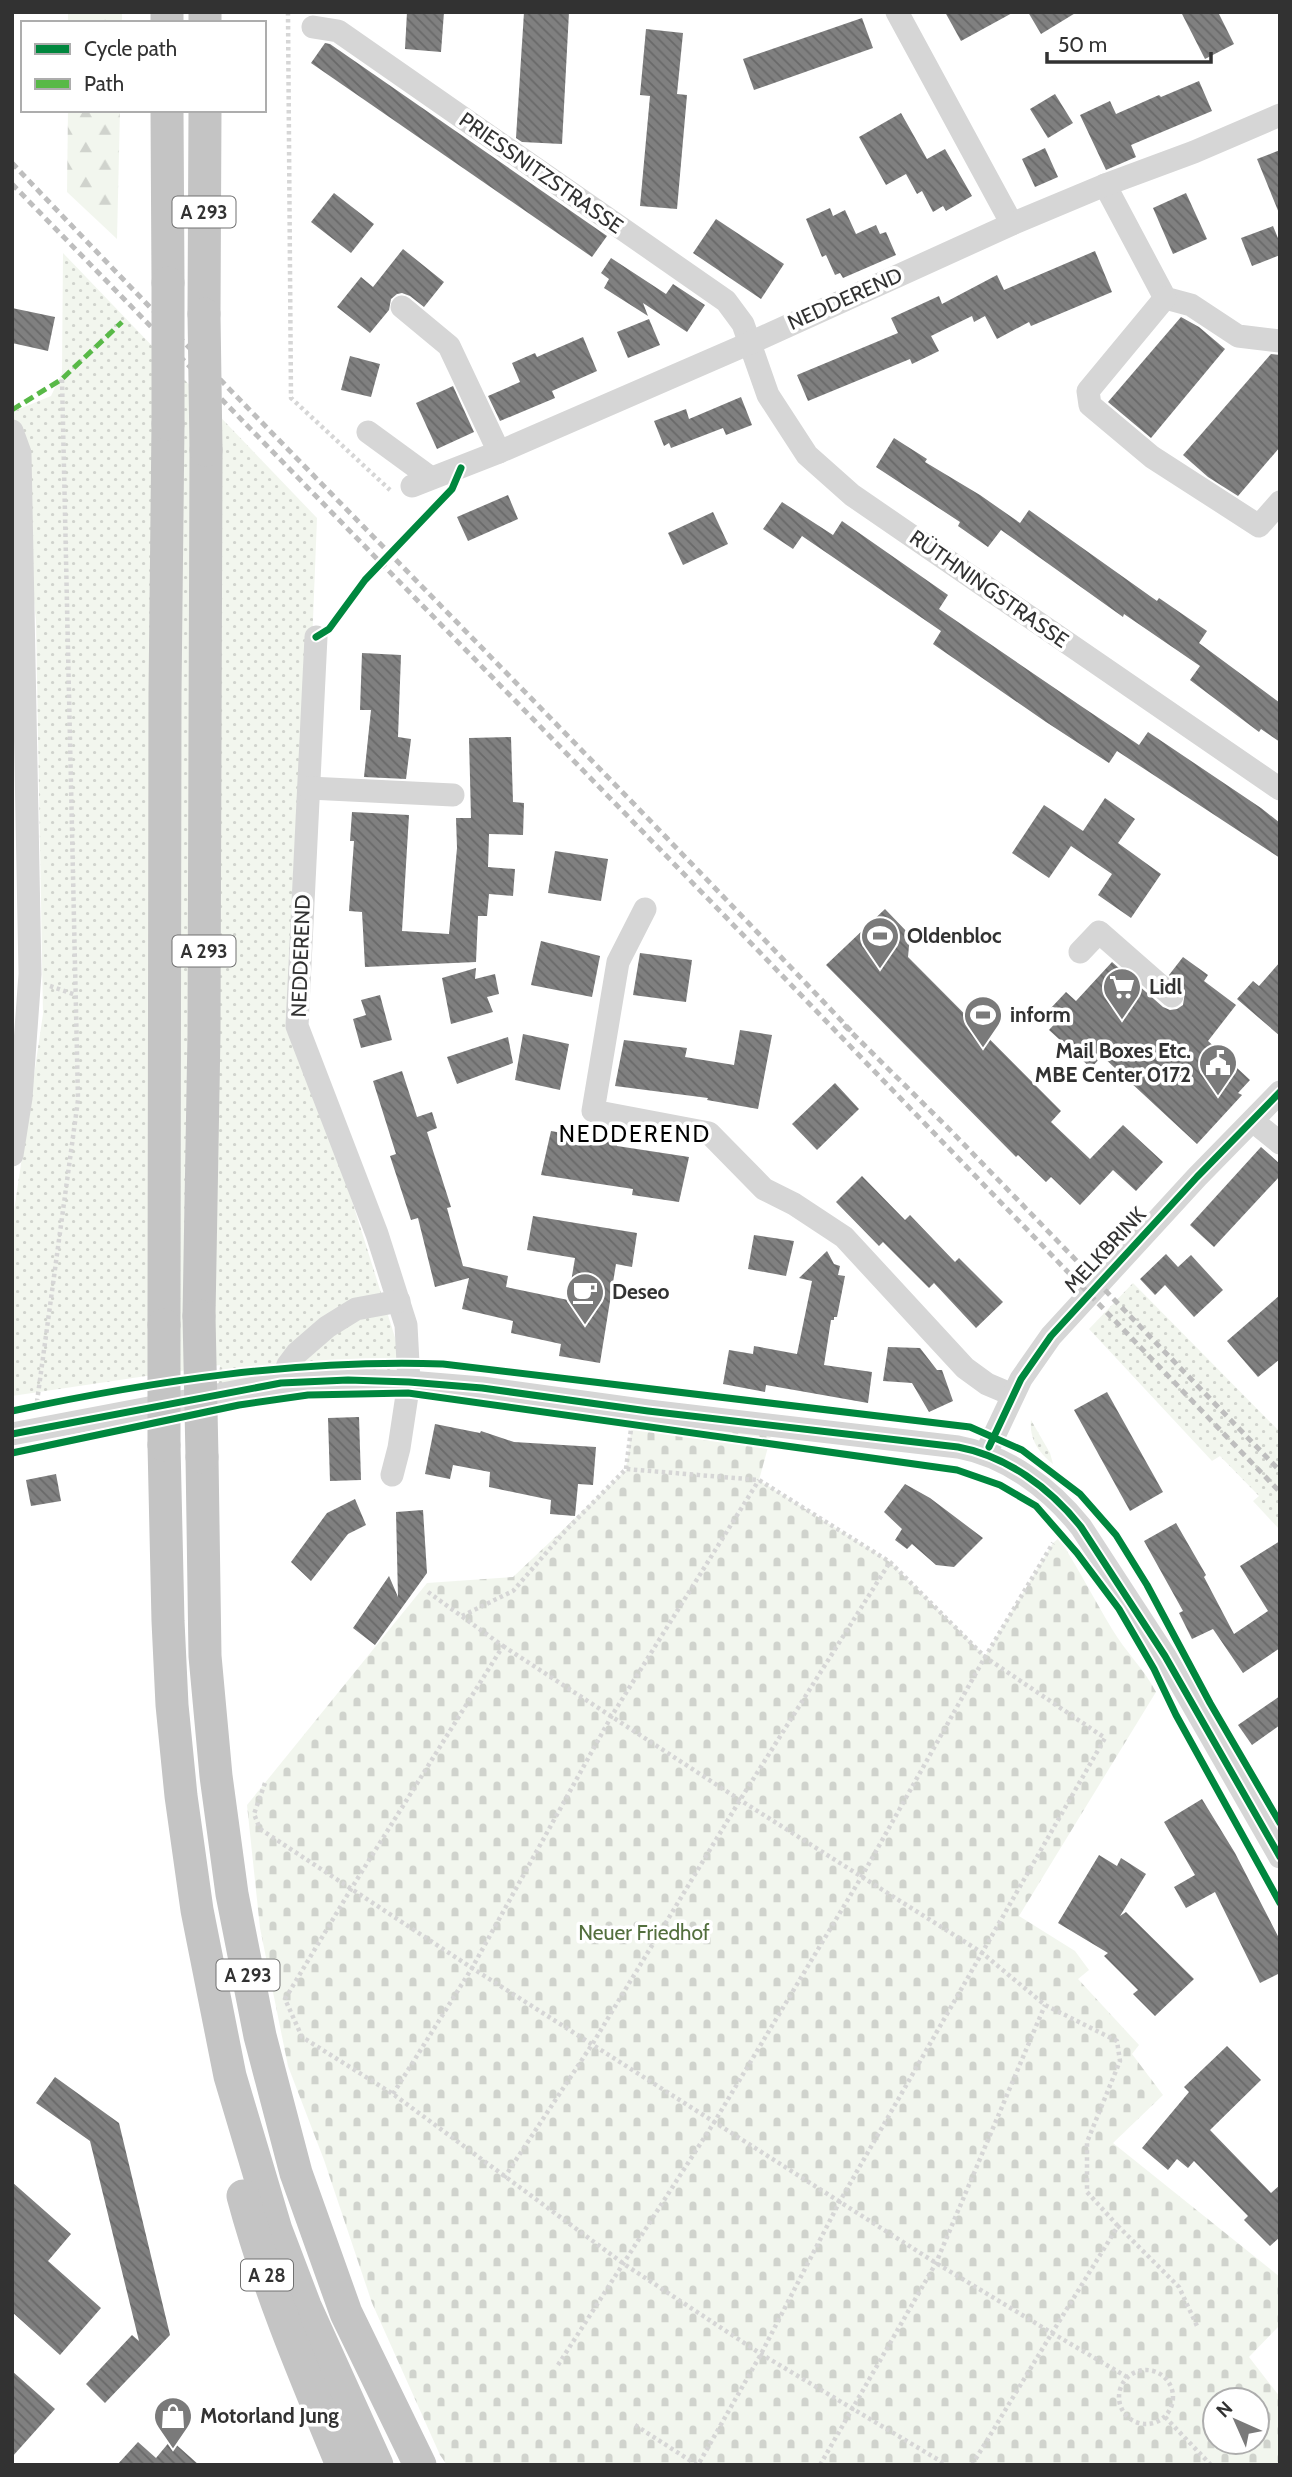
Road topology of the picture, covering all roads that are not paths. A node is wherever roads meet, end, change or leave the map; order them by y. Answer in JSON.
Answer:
{"nodes":[{"id":1,"x":897,"y":12,"type":"edge"},
{"id":2,"x":313,"y":27,"type":"dead end"},
{"id":3,"x":167,"y":112,"type":"edge"},
{"id":4,"x":205,"y":112,"type":"edge"},
{"id":5,"x":1280,"y":116,"type":"edge"},
{"id":6,"x":1105,"y":185,"type":"junction"},
{"id":7,"x":1012,"y":224,"type":"junction"},
{"id":8,"x":1165,"y":298,"type":"junction"},
{"id":9,"x":402,"y":307,"type":"dead end"},
{"id":10,"x":1280,"y":341,"type":"edge"},
{"id":11,"x":750,"y":343,"type":"junction"},
{"id":12,"x":12,"y":431,"type":"edge"},
{"id":13,"x":368,"y":432,"type":"dead end"},
{"id":14,"x":499,"y":452,"type":"junction"},
{"id":15,"x":1280,"y":502,"type":"edge"},
{"id":16,"x":316,"y":637,"type":"dead end"},
{"id":17,"x":309,"y":788,"type":"junction"},
{"id":18,"x":1280,"y":789,"type":"edge"},
{"id":19,"x":453,"y":795,"type":"dead end"},
{"id":20,"x":645,"y":909,"type":"dead end"},
{"id":21,"x":1080,"y":952,"type":"dead end"},
{"id":22,"x":1172,"y":996,"type":"dead end"},
{"id":23,"x":1280,"y":1092,"type":"edge"},
{"id":24,"x":1253,"y":1121,"type":"junction"},
{"id":25,"x":1280,"y":1143,"type":"edge"},
{"id":26,"x":12,"y":1155,"type":"edge"},
{"id":27,"x":399,"y":1301,"type":"junction"},
{"id":28,"x":409,"y":1382,"type":"junction"},
{"id":29,"x":281,"y":1383,"type":"junction"},
{"id":30,"x":1013,"y":1395,"type":"junction"},
{"id":31,"x":23,"y":1432,"type":"edge"},
{"id":32,"x":986,"y":1453,"type":"junction"},
{"id":33,"x":392,"y":1475,"type":"dead end"},
{"id":34,"x":1280,"y":1857,"type":"edge"},
{"id":35,"x":230,"y":2076,"type":"junction"},
{"id":36,"x":341,"y":2465,"type":"edge"},
{"id":37,"x":377,"y":2465,"type":"edge"},
{"id":38,"x":420,"y":2465,"type":"edge"}],
"edges":[{"from":1,"to":7,"type":"street"},
{"from":2,"to":11,"type":"street","name":"PRIESSNITZSTRASSE"},
{"from":3,"to":35,"type":"highway","number":"A 293","bridge":true},
{"from":4,"to":38,"type":"highway","number":"A 293","bridge":true},
{"from":5,"to":6,"type":"street","name":"NEDDEREND"},
{"from":6,"to":7,"type":"street","name":"NEDDEREND"},
{"from":6,"to":8,"type":"street"},
{"from":7,"to":11,"type":"street","name":"NEDDEREND"},
{"from":8,"to":10,"type":"street"},
{"from":8,"to":15,"type":"street"},
{"from":9,"to":14,"type":"street"},
{"from":11,"to":14,"type":"street","name":"NEDDEREND"},
{"from":11,"to":18,"type":"street","name":"RÜTHNINGSTRASSE"},
{"from":12,"to":26,"type":"street"},
{"from":13,"to":14,"type":"street","name":"NEDDEREND"},
{"from":16,"to":17,"type":"street","name":"NEDDEREND"},
{"from":17,"to":19,"type":"street"},
{"from":17,"to":27,"type":"street","name":"NEDDEREND"},
{"from":20,"to":30,"type":"street"},
{"from":21,"to":22,"type":"street"},
{"from":23,"to":24,"type":"street","name":"MELKBRINK"},
{"from":24,"to":25,"type":"street"},
{"from":24,"to":30,"type":"street","name":"MELKBRINK"},
{"from":27,"to":28,"type":"street","name":"NEDDEREND"},
{"from":27,"to":29,"type":"street"},
{"from":28,"to":29,"type":"street"},
{"from":28,"to":32,"type":"street"},
{"from":28,"to":33,"type":"street","name":"NEDDEREND"},
{"from":29,"to":31,"type":"street"},
{"from":30,"to":32,"type":"street","name":"MELKBRINK"},
{"from":32,"to":34,"type":"street"},
{"from":35,"to":36,"type":"highway","number":"A 28"},
{"from":35,"to":37,"type":"highway","number":"A 293"}]}
